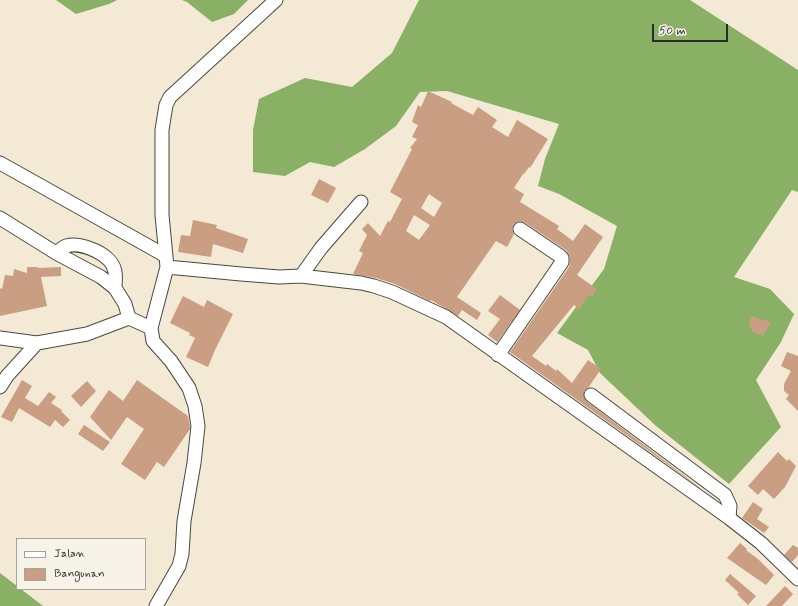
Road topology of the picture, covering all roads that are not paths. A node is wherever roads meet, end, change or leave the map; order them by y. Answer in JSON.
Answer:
{"nodes":[{"id":1,"x":276,"y":0,"type":"edge"},
{"id":2,"x":0,"y":163,"type":"edge"},
{"id":3,"x":360,"y":202,"type":"dead end"},
{"id":4,"x":0,"y":218,"type":"edge"},
{"id":5,"x":520,"y":229,"type":"dead end"},
{"id":6,"x":56,"y":254,"type":"junction"},
{"id":7,"x":167,"y":261,"type":"junction"},
{"id":8,"x":301,"y":276,"type":"junction"},
{"id":9,"x":115,"y":288,"type":"junction"},
{"id":10,"x":129,"y":318,"type":"junction"},
{"id":11,"x":151,"y":328,"type":"junction"},
{"id":12,"x":0,"y":338,"type":"edge"},
{"id":13,"x":37,"y":343,"type":"junction"},
{"id":14,"x":498,"y":355,"type":"junction"},
{"id":15,"x":0,"y":387,"type":"edge"},
{"id":16,"x":591,"y":395,"type":"dead end"},
{"id":17,"x":729,"y":518,"type":"junction"},
{"id":18,"x":798,"y":579,"type":"edge"},
{"id":19,"x":156,"y":606,"type":"edge"}],
"edges":[{"from":1,"to":7,"type":"street"},
{"from":2,"to":7,"type":"street"},
{"from":3,"to":8,"type":"street"},
{"from":4,"to":6,"type":"street"},
{"from":5,"to":14,"type":"street"},
{"from":6,"to":9,"type":"street"},
{"from":6,"to":9,"type":"street"},
{"from":7,"to":8,"type":"street"},
{"from":7,"to":11,"type":"street"},
{"from":8,"to":14,"type":"street"},
{"from":9,"to":10,"type":"street"},
{"from":10,"to":11,"type":"street"},
{"from":10,"to":13,"type":"street"},
{"from":11,"to":19,"type":"street"},
{"from":12,"to":13,"type":"street"},
{"from":13,"to":15,"type":"street"},
{"from":14,"to":17,"type":"street"},
{"from":16,"to":17,"type":"street"},
{"from":17,"to":18,"type":"street"}]}
